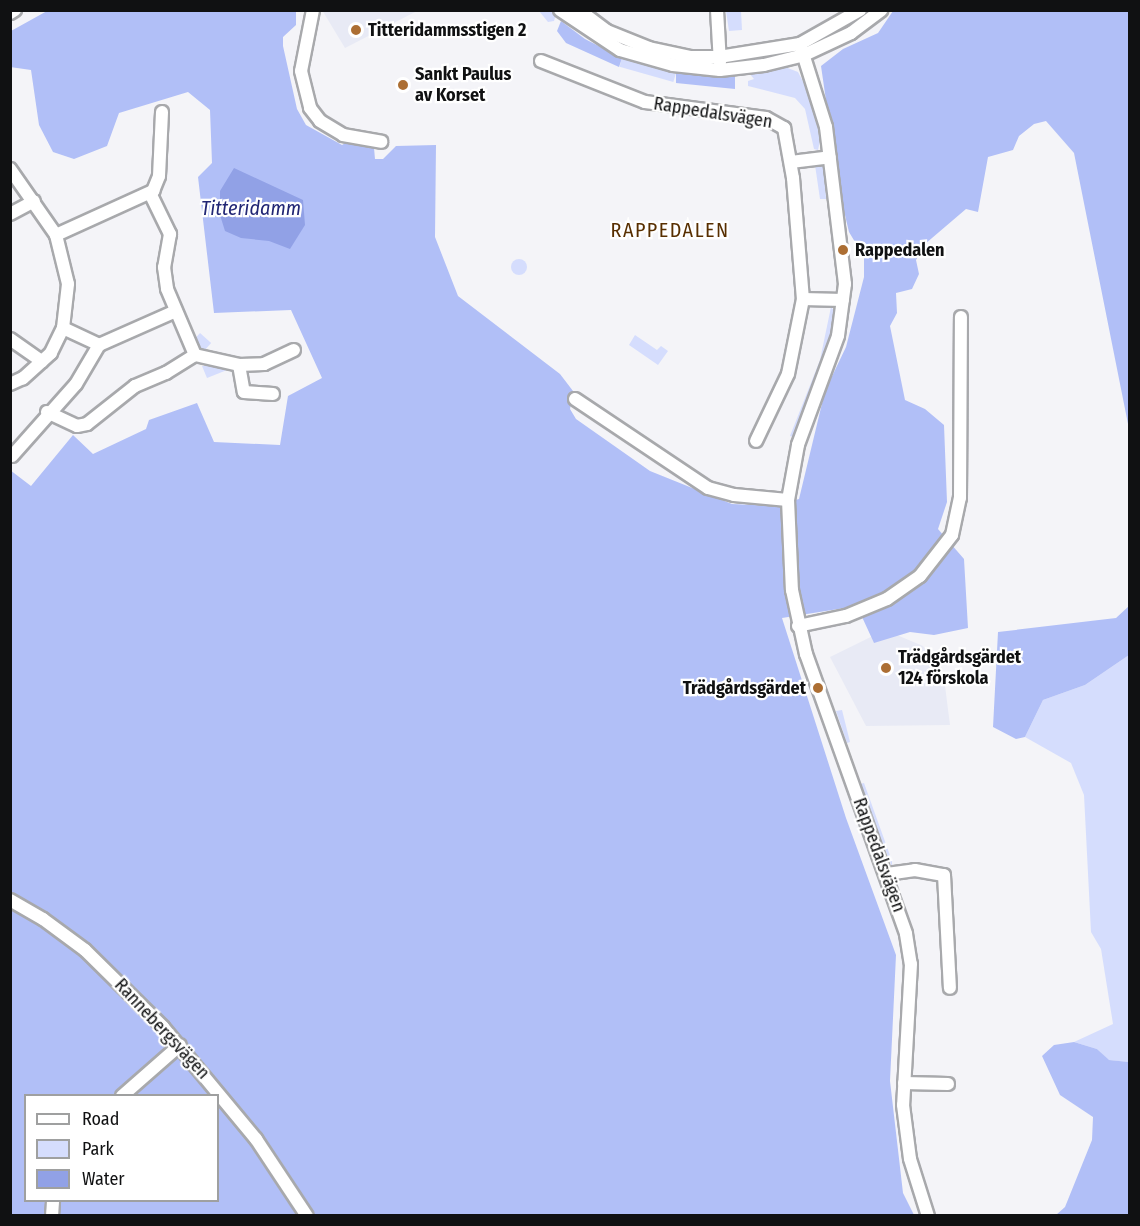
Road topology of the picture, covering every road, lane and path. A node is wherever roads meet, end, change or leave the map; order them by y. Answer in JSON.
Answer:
{"nodes":[{"id":1,"x":15,"y":10,"type":"edge"},
{"id":2,"x":313,"y":10,"type":"edge"},
{"id":3,"x":560,"y":10,"type":"edge"},
{"id":4,"x":579,"y":10,"type":"edge"},
{"id":5,"x":717,"y":10,"type":"edge"},
{"id":6,"x":860,"y":10,"type":"edge"},
{"id":7,"x":881,"y":10,"type":"edge"},
{"id":8,"x":10,"y":13,"type":"edge"},
{"id":9,"x":802,"y":49,"type":"junction"},
{"id":10,"x":719,"y":57,"type":"junction"},
{"id":11,"x":541,"y":61,"type":"dead end"},
{"id":12,"x":720,"y":70,"type":"junction"},
{"id":13,"x":162,"y":112,"type":"dead end"},
{"id":14,"x":381,"y":142,"type":"dead end"},
{"id":15,"x":830,"y":157,"type":"junction"},
{"id":16,"x":790,"y":162,"type":"junction"},
{"id":17,"x":10,"y":169,"type":"edge"},
{"id":18,"x":150,"y":193,"type":"junction"},
{"id":19,"x":34,"y":201,"type":"junction"},
{"id":20,"x":10,"y":214,"type":"edge"},
{"id":21,"x":56,"y":235,"type":"junction"},
{"id":22,"x":803,"y":299,"type":"junction"},
{"id":23,"x":843,"y":300,"type":"junction"},
{"id":24,"x":176,"y":311,"type":"junction"},
{"id":25,"x":961,"y":317,"type":"dead end"},
{"id":26,"x":63,"y":328,"type":"junction"},
{"id":27,"x":10,"y":339,"type":"edge"},
{"id":28,"x":99,"y":345,"type":"junction"},
{"id":29,"x":294,"y":350,"type":"dead end"},
{"id":30,"x":195,"y":355,"type":"junction"},
{"id":31,"x":42,"y":361,"type":"junction"},
{"id":32,"x":238,"y":365,"type":"junction"},
{"id":33,"x":10,"y":384,"type":"edge"},
{"id":34,"x":273,"y":394,"type":"dead end"},
{"id":35,"x":575,"y":399,"type":"dead end"},
{"id":36,"x":47,"y":412,"type":"junction"},
{"id":37,"x":756,"y":441,"type":"dead end"},
{"id":38,"x":12,"y":456,"type":"dead end"},
{"id":39,"x":788,"y":500,"type":"junction"},
{"id":40,"x":798,"y":626,"type":"junction"},
{"id":41,"x":887,"y":874,"type":"junction"},
{"id":42,"x":10,"y":900,"type":"edge"},
{"id":43,"x":950,"y":988,"type":"dead end"},
{"id":44,"x":180,"y":1045,"type":"junction"},
{"id":45,"x":904,"y":1083,"type":"junction"},
{"id":46,"x":948,"y":1084,"type":"dead end"},
{"id":47,"x":123,"y":1094,"type":"edge"},
{"id":48,"x":308,"y":1215,"type":"edge"},
{"id":49,"x":928,"y":1215,"type":"edge"}],
"edges":[{"from":1,"to":8,"type":"street"},
{"from":2,"to":14,"type":"street"},
{"from":3,"to":12,"type":"street"},
{"from":4,"to":10,"type":"street"},
{"from":5,"to":10,"type":"street"},
{"from":6,"to":9,"type":"street"},
{"from":7,"to":9,"type":"street"},
{"from":9,"to":10,"type":"street"},
{"from":9,"to":12,"type":"street"},
{"from":9,"to":15,"type":"street","name":"Rappedalsvägen"},
{"from":10,"to":12,"type":"street"},
{"from":11,"to":16,"type":"street","name":"Rappedalsvägen"},
{"from":13,"to":18,"type":"street"},
{"from":15,"to":16,"type":"street"},
{"from":15,"to":23,"type":"street","name":"Rappedalsvägen"},
{"from":16,"to":22,"type":"street","name":"Rappedalsvägen"},
{"from":17,"to":19,"type":"street"},
{"from":18,"to":21,"type":"street"},
{"from":18,"to":24,"type":"street"},
{"from":19,"to":20,"type":"street"},
{"from":19,"to":21,"type":"street"},
{"from":21,"to":26,"type":"street"},
{"from":22,"to":23,"type":"street"},
{"from":22,"to":37,"type":"street","name":"Rappedalsvägen"},
{"from":23,"to":39,"type":"street","name":"Rappedalsvägen"},
{"from":24,"to":28,"type":"street"},
{"from":24,"to":30,"type":"street"},
{"from":25,"to":40,"type":"street"},
{"from":26,"to":28,"type":"street"},
{"from":26,"to":31,"type":"street"},
{"from":27,"to":31,"type":"street"},
{"from":28,"to":36,"type":"street"},
{"from":29,"to":32,"type":"street"},
{"from":30,"to":32,"type":"street"},
{"from":30,"to":36,"type":"street"},
{"from":31,"to":33,"type":"street"},
{"from":32,"to":34,"type":"street"},
{"from":35,"to":39,"type":"street"},
{"from":36,"to":38,"type":"street"},
{"from":39,"to":40,"type":"street","name":"Rappedalsvägen"},
{"from":40,"to":41,"type":"street","name":"Rappedalsvägen"},
{"from":41,"to":43,"type":"street"},
{"from":41,"to":45,"type":"street","name":"Rappedalsvägen"},
{"from":42,"to":44,"type":"street","name":"Rannebergsvägen"},
{"from":44,"to":47,"type":"street"},
{"from":44,"to":48,"type":"street","name":"Rannebergsvägen"},
{"from":45,"to":46,"type":"street"},
{"from":45,"to":49,"type":"street","name":"Rappedalsvägen"}]}
